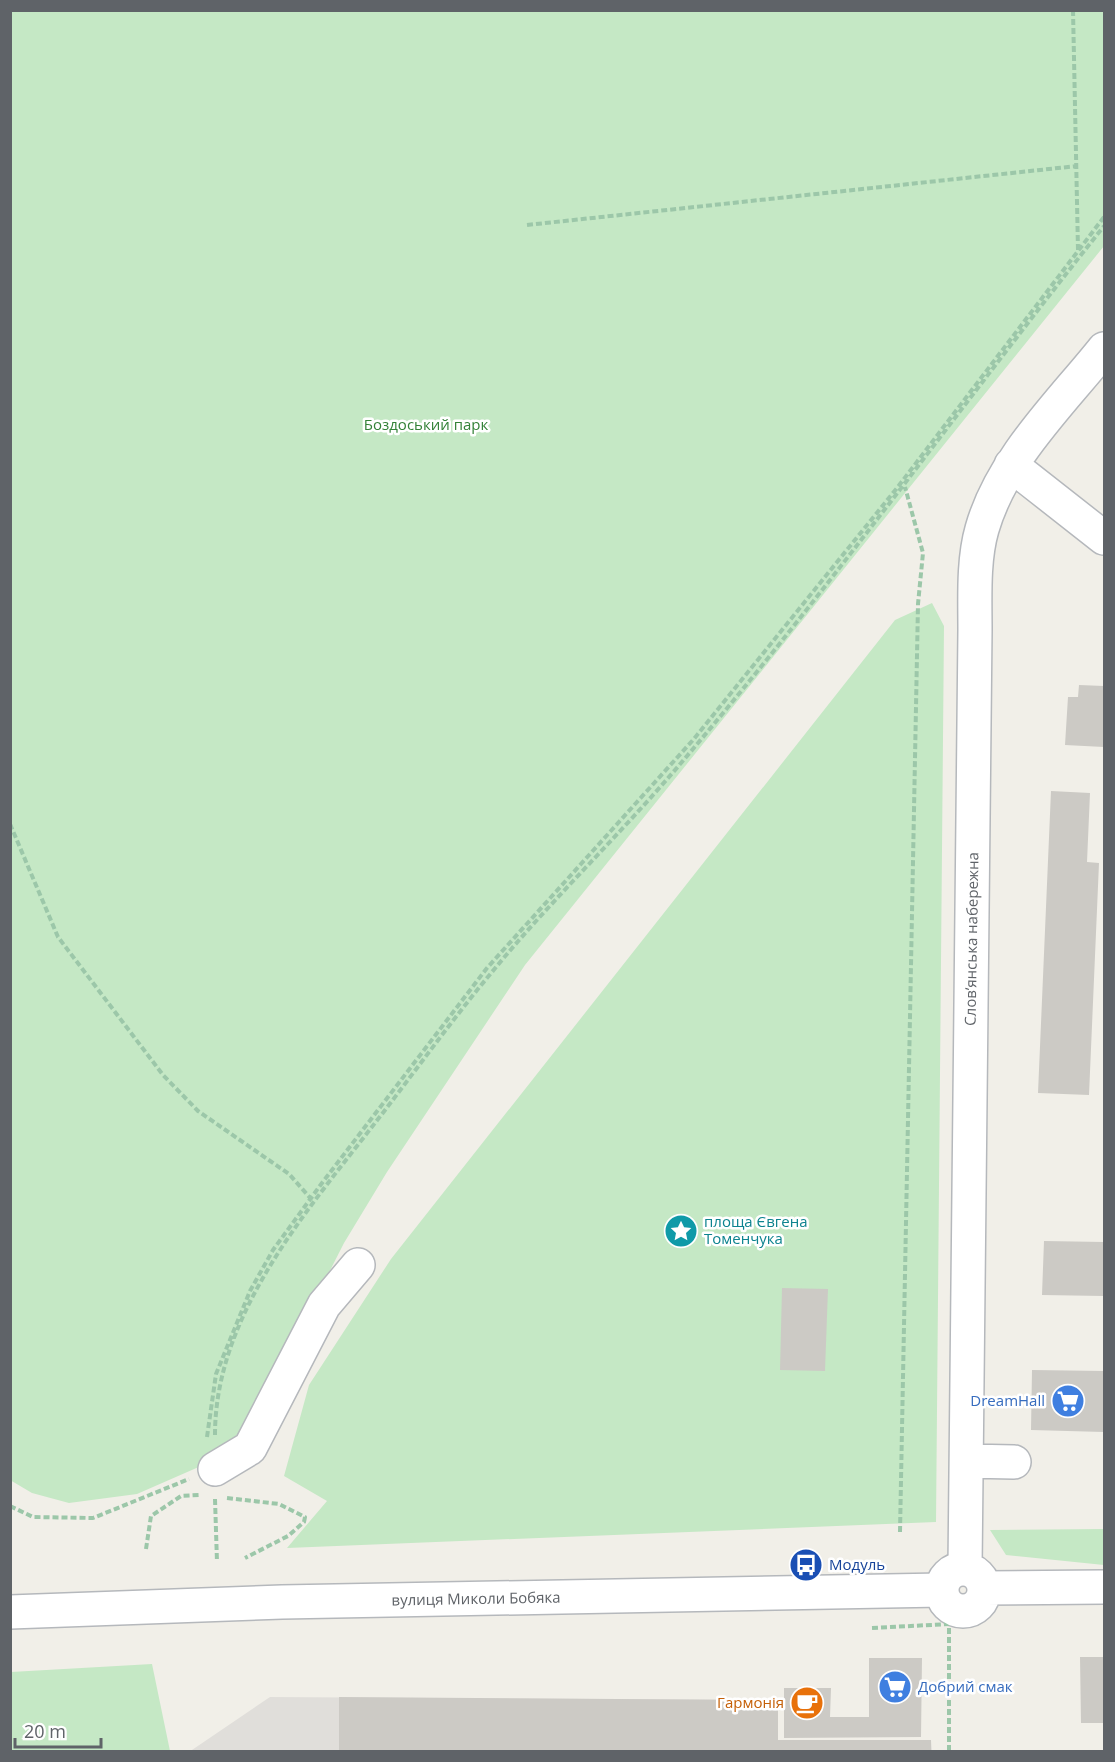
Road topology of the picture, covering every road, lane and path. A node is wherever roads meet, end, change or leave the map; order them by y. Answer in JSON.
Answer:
{"nodes":[{"id":1,"x":1073,"y":10,"type":"edge"},
{"id":2,"x":1077,"y":166,"type":"junction"},
{"id":3,"x":1104,"y":217,"type":"edge"},
{"id":4,"x":527,"y":225,"type":"dead end"},
{"id":5,"x":1104,"y":226,"type":"edge"},
{"id":6,"x":1078,"y":251,"type":"junction"},
{"id":7,"x":1079,"y":258,"type":"junction"},
{"id":8,"x":1104,"y":349,"type":"edge"},
{"id":9,"x":1011,"y":465,"type":"junction"},
{"id":10,"x":905,"y":487,"type":"junction"},
{"id":11,"x":1104,"y":538,"type":"edge"},
{"id":12,"x":10,"y":824,"type":"edge"},
{"id":13,"x":312,"y":1200,"type":"junction"},
{"id":14,"x":358,"y":1265,"type":"dead end"},
{"id":15,"x":967,"y":1461,"type":"junction"},
{"id":16,"x":1014,"y":1462,"type":"dead end"},
{"id":17,"x":210,"y":1471,"type":"junction"},
{"id":18,"x":10,"y":1506,"type":"edge"},
{"id":19,"x":216,"y":1509,"type":"dead end"},
{"id":20,"x":900,"y":1532,"type":"dead end"},
{"id":21,"x":147,"y":1549,"type":"dead end"},
{"id":22,"x":245,"y":1558,"type":"dead end"},
{"id":23,"x":217,"y":1562,"type":"dead end"},
{"id":24,"x":964,"y":1582,"type":"junction"},
{"id":25,"x":1104,"y":1587,"type":"edge"},
{"id":26,"x":10,"y":1612,"type":"edge"},
{"id":27,"x":872,"y":1628,"type":"dead end"},
{"id":28,"x":949,"y":1752,"type":"edge"}],
"edges":[{"from":1,"to":2,"type":"path"},
{"from":2,"to":4,"type":"path"},
{"from":2,"to":6,"type":"path"},
{"from":3,"to":6,"type":"path"},
{"from":5,"to":7,"type":"path"},
{"from":6,"to":7,"type":"path"},
{"from":6,"to":13,"type":"path"},
{"from":7,"to":10,"type":"path"},
{"from":8,"to":9,"type":"street","name":"Словʼянська набережна"},
{"from":9,"to":11,"type":"street"},
{"from":9,"to":15,"type":"street","name":"Словʼянська набережна"},
{"from":10,"to":13,"type":"path"},
{"from":10,"to":20,"type":"path"},
{"from":12,"to":13,"type":"path"},
{"from":13,"to":17,"type":"path"},
{"from":13,"to":17,"type":"path"},
{"from":14,"to":17,"type":"street"},
{"from":15,"to":16,"type":"street"},
{"from":15,"to":24,"type":"street","name":"Словʼянська набережна"},
{"from":17,"to":18,"type":"path"},
{"from":19,"to":23,"type":"path"},
{"from":21,"to":22,"type":"path"},
{"from":24,"to":25,"type":"street","name":"вулиця Миколи Бобяка"},
{"from":24,"to":26,"type":"street","name":"вулиця Миколи Бобяка"},
{"from":27,"to":28,"type":"path"}]}
